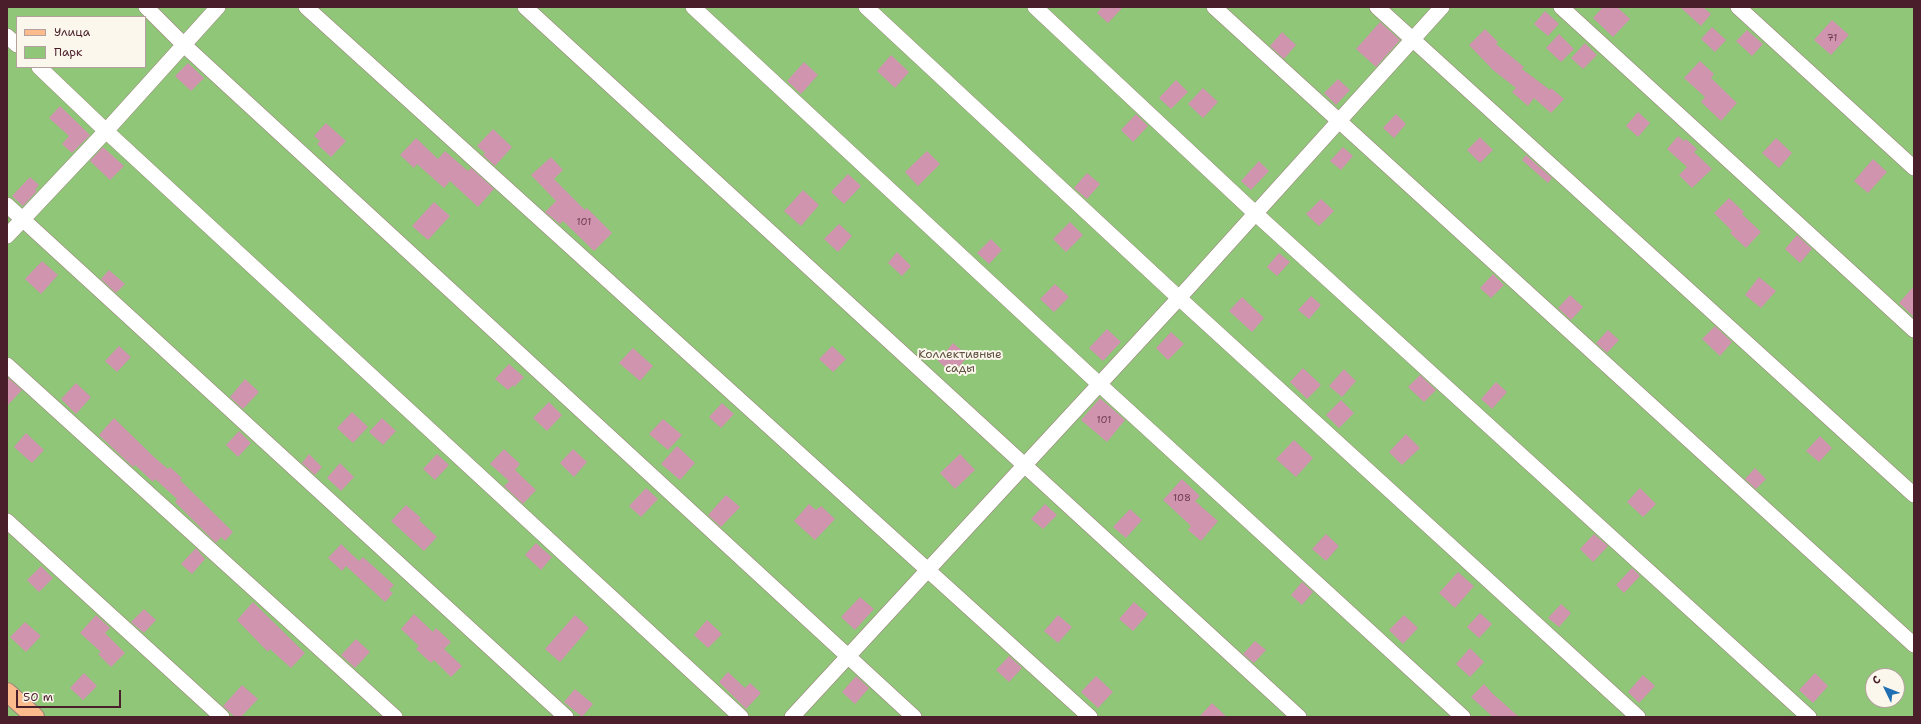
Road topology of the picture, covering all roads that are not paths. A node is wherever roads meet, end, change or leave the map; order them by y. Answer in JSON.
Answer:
{"nodes":[{"id":1,"x":146,"y":7,"type":"edge"},
{"id":2,"x":218,"y":7,"type":"edge"},
{"id":3,"x":306,"y":7,"type":"edge"},
{"id":4,"x":525,"y":7,"type":"edge"},
{"id":5,"x":693,"y":7,"type":"edge"},
{"id":6,"x":866,"y":7,"type":"edge"},
{"id":7,"x":1035,"y":7,"type":"edge"},
{"id":8,"x":1214,"y":7,"type":"edge"},
{"id":9,"x":1377,"y":7,"type":"edge"},
{"id":10,"x":1442,"y":7,"type":"edge"},
{"id":11,"x":1561,"y":7,"type":"edge"},
{"id":12,"x":1738,"y":7,"type":"edge"},
{"id":13,"x":7,"y":36,"type":"edge"},
{"id":14,"x":1412,"y":40,"type":"junction"},
{"id":15,"x":16,"y":44,"type":"edge"},
{"id":16,"x":184,"y":45,"type":"junction"},
{"id":17,"x":40,"y":68,"type":"edge"},
{"id":18,"x":1339,"y":122,"type":"junction"},
{"id":19,"x":106,"y":132,"type":"junction"},
{"id":20,"x":1914,"y":168,"type":"edge"},
{"id":21,"x":7,"y":205,"type":"edge"},
{"id":22,"x":1256,"y":214,"type":"junction"},
{"id":23,"x":22,"y":220,"type":"junction"},
{"id":24,"x":7,"y":236,"type":"edge"},
{"id":25,"x":1179,"y":298,"type":"junction"},
{"id":26,"x":1914,"y":330,"type":"edge"},
{"id":27,"x":7,"y":365,"type":"edge"},
{"id":28,"x":1099,"y":384,"type":"junction"},
{"id":29,"x":1024,"y":464,"type":"junction"},
{"id":30,"x":1914,"y":495,"type":"edge"},
{"id":31,"x":7,"y":521,"type":"edge"},
{"id":32,"x":928,"y":570,"type":"junction"},
{"id":33,"x":1914,"y":645,"type":"edge"},
{"id":34,"x":847,"y":656,"type":"junction"},
{"id":35,"x":7,"y":692,"type":"edge"},
{"id":36,"x":35,"y":717,"type":"edge"},
{"id":37,"x":222,"y":717,"type":"edge"},
{"id":38,"x":395,"y":717,"type":"edge"},
{"id":39,"x":566,"y":717,"type":"edge"},
{"id":40,"x":741,"y":717,"type":"edge"},
{"id":41,"x":792,"y":717,"type":"edge"},
{"id":42,"x":914,"y":717,"type":"edge"},
{"id":43,"x":1090,"y":717,"type":"edge"},
{"id":44,"x":1299,"y":717,"type":"edge"},
{"id":45,"x":1463,"y":717,"type":"edge"},
{"id":46,"x":1638,"y":717,"type":"edge"},
{"id":47,"x":1809,"y":717,"type":"edge"}],
"edges":[{"from":1,"to":16,"type":"street"},
{"from":2,"to":16,"type":"street"},
{"from":3,"to":32,"type":"street"},
{"from":4,"to":29,"type":"street"},
{"from":5,"to":28,"type":"street"},
{"from":6,"to":25,"type":"street"},
{"from":7,"to":22,"type":"street"},
{"from":8,"to":18,"type":"street"},
{"from":9,"to":14,"type":"street"},
{"from":10,"to":14,"type":"street"},
{"from":11,"to":26,"type":"street"},
{"from":12,"to":20,"type":"street"},
{"from":13,"to":15,"type":"street"},
{"from":14,"to":18,"type":"street"},
{"from":14,"to":30,"type":"street"},
{"from":16,"to":19,"type":"street"},
{"from":16,"to":34,"type":"street"},
{"from":17,"to":19,"type":"street"},
{"from":18,"to":22,"type":"street"},
{"from":18,"to":33,"type":"street"},
{"from":19,"to":23,"type":"street"},
{"from":19,"to":40,"type":"street"},
{"from":21,"to":23,"type":"street"},
{"from":22,"to":25,"type":"street"},
{"from":22,"to":47,"type":"street"},
{"from":23,"to":24,"type":"street"},
{"from":23,"to":39,"type":"street"},
{"from":25,"to":28,"type":"street"},
{"from":25,"to":46,"type":"street"},
{"from":27,"to":38,"type":"street"},
{"from":28,"to":29,"type":"street"},
{"from":28,"to":45,"type":"street"},
{"from":29,"to":32,"type":"street"},
{"from":29,"to":44,"type":"street"},
{"from":31,"to":37,"type":"street"},
{"from":32,"to":34,"type":"street"},
{"from":32,"to":43,"type":"street"},
{"from":34,"to":41,"type":"street"},
{"from":34,"to":42,"type":"street"},
{"from":35,"to":36,"type":"main road"}]}
